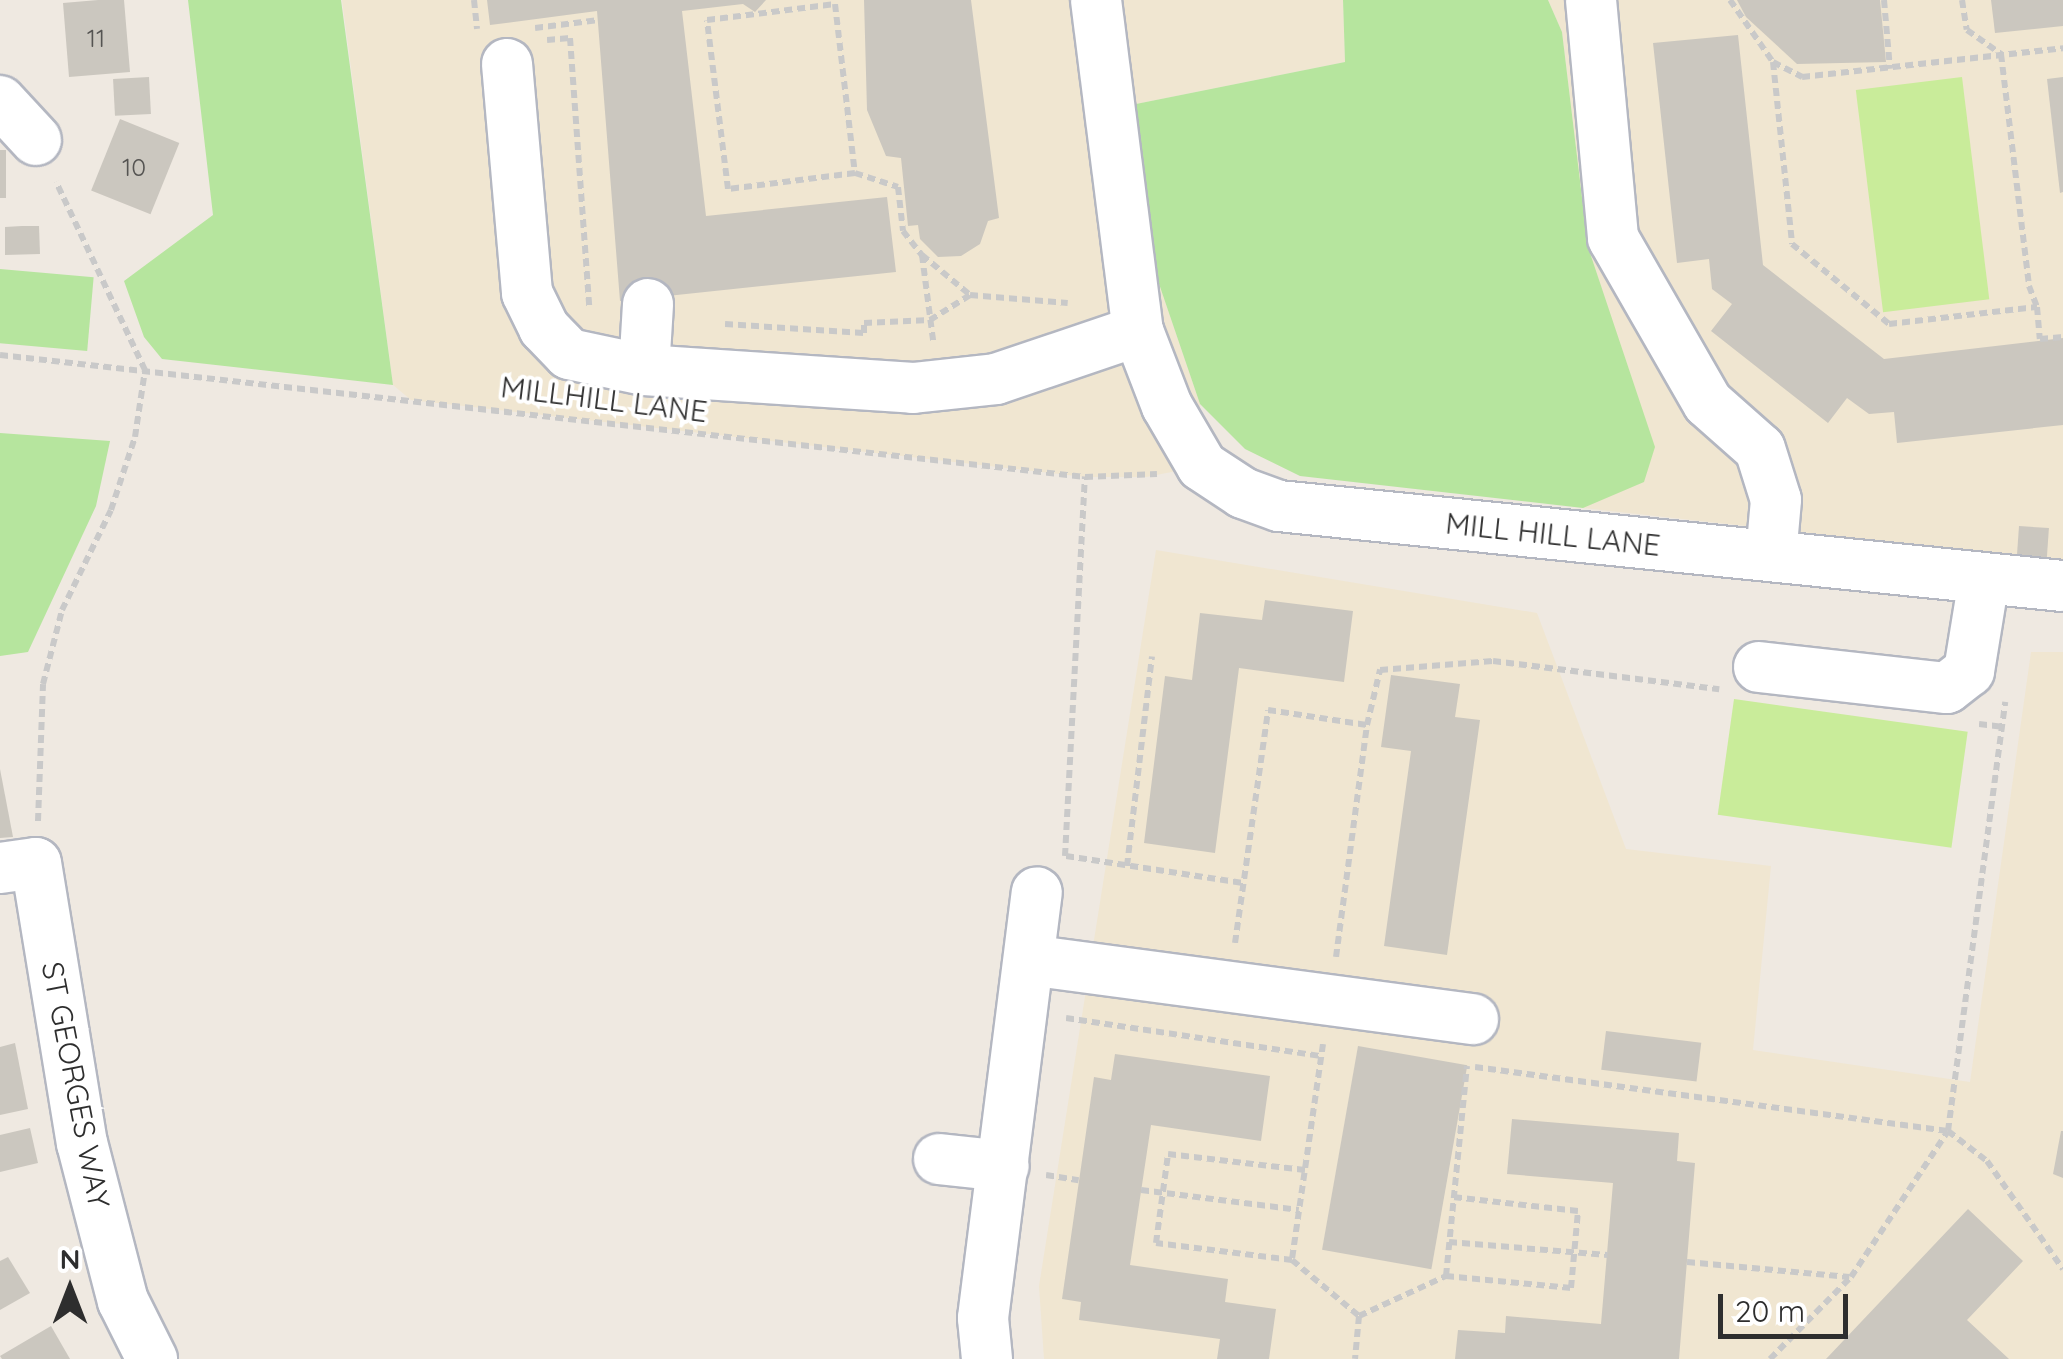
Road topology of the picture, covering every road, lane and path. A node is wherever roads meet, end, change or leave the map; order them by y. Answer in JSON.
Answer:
{"nodes":[{"id":1,"x":1096,"y":0,"type":"edge"},
{"id":2,"x":1591,"y":0,"type":"edge"},
{"id":3,"x":1730,"y":0,"type":"edge"},
{"id":4,"x":1884,"y":0,"type":"edge"},
{"id":5,"x":1962,"y":0,"type":"edge"},
{"id":6,"x":574,"y":14,"type":"dead end"},
{"id":7,"x":598,"y":20,"type":"dead end"},
{"id":8,"x":2063,"y":48,"type":"edge"},
{"id":9,"x":2002,"y":54,"type":"junction"},
{"id":10,"x":1773,"y":62,"type":"junction"},
{"id":11,"x":507,"y":64,"type":"joint"},
{"id":12,"x":1890,"y":69,"type":"junction"},
{"id":13,"x":0,"y":101,"type":"edge"},
{"id":14,"x":36,"y":140,"type":"joint"},
{"id":15,"x":856,"y":173,"type":"junction"},
{"id":16,"x":922,"y":254,"type":"junction"},
{"id":17,"x":970,"y":295,"type":"junction"},
{"id":18,"x":1027,"y":298,"type":"dead end"},
{"id":19,"x":2037,"y":307,"type":"junction"},
{"id":20,"x":647,"y":312,"type":"junction"},
{"id":21,"x":930,"y":320,"type":"junction"},
{"id":22,"x":1138,"y":331,"type":"junction"},
{"id":23,"x":2063,"y":337,"type":"edge"},
{"id":24,"x":0,"y":354,"type":"edge"},
{"id":25,"x":145,"y":370,"type":"junction"},
{"id":26,"x":644,"y":370,"type":"junction"},
{"id":27,"x":939,"y":386,"type":"junction"},
{"id":28,"x":1202,"y":466,"type":"junction"},
{"id":29,"x":1771,"y":556,"type":"junction"},
{"id":30,"x":1984,"y":579,"type":"junction"},
{"id":31,"x":2063,"y":586,"type":"edge"},
{"id":32,"x":1152,"y":656,"type":"dead end"},
{"id":33,"x":1758,"y":667,"type":"joint"},
{"id":34,"x":2007,"y":688,"type":"dead end"},
{"id":35,"x":1367,"y":724,"type":"junction"},
{"id":36,"x":18,"y":866,"type":"edge"},
{"id":37,"x":1127,"y":866,"type":"junction"},
{"id":38,"x":1051,"y":874,"type":"joint"},
{"id":39,"x":1242,"y":883,"type":"junction"},
{"id":40,"x":1028,"y":960,"type":"junction"},
{"id":41,"x":1229,"y":986,"type":"junction"},
{"id":42,"x":1330,"y":1001,"type":"junction"},
{"id":43,"x":1055,"y":1017,"type":"dead end"},
{"id":44,"x":1470,"y":1042,"type":"junction"},
{"id":45,"x":1321,"y":1056,"type":"junction"},
{"id":46,"x":1948,"y":1131,"type":"junction"},
{"id":47,"x":939,"y":1159,"type":"dead end"},
{"id":48,"x":1019,"y":1170,"type":"junction"},
{"id":49,"x":1305,"y":1170,"type":"junction"},
{"id":50,"x":1079,"y":1180,"type":"dead end"},
{"id":51,"x":1141,"y":1190,"type":"dead end"},
{"id":52,"x":1163,"y":1193,"type":"junction"},
{"id":53,"x":1453,"y":1198,"type":"junction"},
{"id":54,"x":1299,"y":1210,"type":"junction"},
{"id":55,"x":1449,"y":1242,"type":"junction"},
{"id":56,"x":1574,"y":1252,"type":"junction"},
{"id":57,"x":1607,"y":1255,"type":"dead end"},
{"id":58,"x":1292,"y":1260,"type":"junction"},
{"id":59,"x":1687,"y":1262,"type":"dead end"},
{"id":60,"x":2063,"y":1269,"type":"edge"},
{"id":61,"x":1446,"y":1276,"type":"junction"},
{"id":62,"x":1850,"y":1277,"type":"junction"},
{"id":63,"x":1359,"y":1316,"type":"junction"},
{"id":64,"x":152,"y":1359,"type":"edge"},
{"id":65,"x":987,"y":1359,"type":"edge"},
{"id":66,"x":1356,"y":1359,"type":"edge"},
{"id":67,"x":1770,"y":1359,"type":"edge"}],
"edges":[{"from":1,"to":22,"type":"street","name":"MILL HILL LANE"},
{"from":2,"to":29,"type":"street"},
{"from":3,"to":10,"type":"path"},
{"from":4,"to":12,"type":"path"},
{"from":5,"to":9,"type":"path"},
{"from":6,"to":7,"type":"path"},
{"from":8,"to":9,"type":"path"},
{"from":9,"to":12,"type":"path"},
{"from":9,"to":19,"type":"path"},
{"from":10,"to":12,"type":"path"},
{"from":10,"to":19,"type":"path"},
{"from":11,"to":20,"type":"path"},
{"from":11,"to":26,"type":"street"},
{"from":13,"to":14,"type":"street"},
{"from":14,"to":25,"type":"path"},
{"from":15,"to":15,"type":"path"},
{"from":15,"to":16,"type":"path"},
{"from":16,"to":17,"type":"path"},
{"from":16,"to":21,"type":"path"},
{"from":17,"to":18,"type":"path"},
{"from":17,"to":21,"type":"path"},
{"from":19,"to":23,"type":"path"},
{"from":20,"to":21,"type":"path"},
{"from":20,"to":26,"type":"street"},
{"from":21,"to":27,"type":"path"},
{"from":22,"to":27,"type":"street"},
{"from":22,"to":28,"type":"street","name":"MILL HILL LANE"},
{"from":24,"to":25,"type":"path","name":"MILLHILL LANE"},
{"from":25,"to":28,"type":"path","name":"MILLHILL LANE"},
{"from":25,"to":36,"type":"path"},
{"from":26,"to":27,"type":"street"},
{"from":28,"to":29,"type":"street","name":"MILL HILL LANE"},
{"from":29,"to":30,"type":"street","name":"MILL HILL LANE"},
{"from":30,"to":31,"type":"street","name":"MILL HILL LANE"},
{"from":30,"to":33,"type":"street"},
{"from":32,"to":37,"type":"path"},
{"from":33,"to":35,"type":"path"},
{"from":34,"to":46,"type":"path"},
{"from":35,"to":39,"type":"path"},
{"from":35,"to":42,"type":"path"},
{"from":36,"to":64,"type":"street","name":"ST GEORGES WAY"},
{"from":37,"to":38,"type":"path"},
{"from":37,"to":39,"type":"path"},
{"from":38,"to":40,"type":"street"},
{"from":39,"to":41,"type":"path"},
{"from":40,"to":41,"type":"street"},
{"from":40,"to":48,"type":"street"},
{"from":41,"to":42,"type":"street"},
{"from":42,"to":44,"type":"street"},
{"from":42,"to":45,"type":"path"},
{"from":43,"to":45,"type":"path"},
{"from":44,"to":46,"type":"path"},
{"from":44,"to":53,"type":"path"},
{"from":45,"to":49,"type":"path"},
{"from":46,"to":60,"type":"path"},
{"from":46,"to":62,"type":"path"},
{"from":47,"to":48,"type":"street"},
{"from":48,"to":50,"type":"path"},
{"from":48,"to":65,"type":"street"},
{"from":49,"to":52,"type":"path"},
{"from":49,"to":54,"type":"path"},
{"from":51,"to":52,"type":"path"},
{"from":52,"to":54,"type":"path"},
{"from":52,"to":58,"type":"path"},
{"from":53,"to":55,"type":"path"},
{"from":53,"to":56,"type":"path"},
{"from":54,"to":58,"type":"path"},
{"from":55,"to":56,"type":"path"},
{"from":55,"to":61,"type":"path"},
{"from":56,"to":57,"type":"path"},
{"from":56,"to":61,"type":"path"},
{"from":58,"to":63,"type":"path"},
{"from":59,"to":62,"type":"path"},
{"from":61,"to":63,"type":"path"},
{"from":62,"to":67,"type":"path"},
{"from":63,"to":66,"type":"path"}]}
